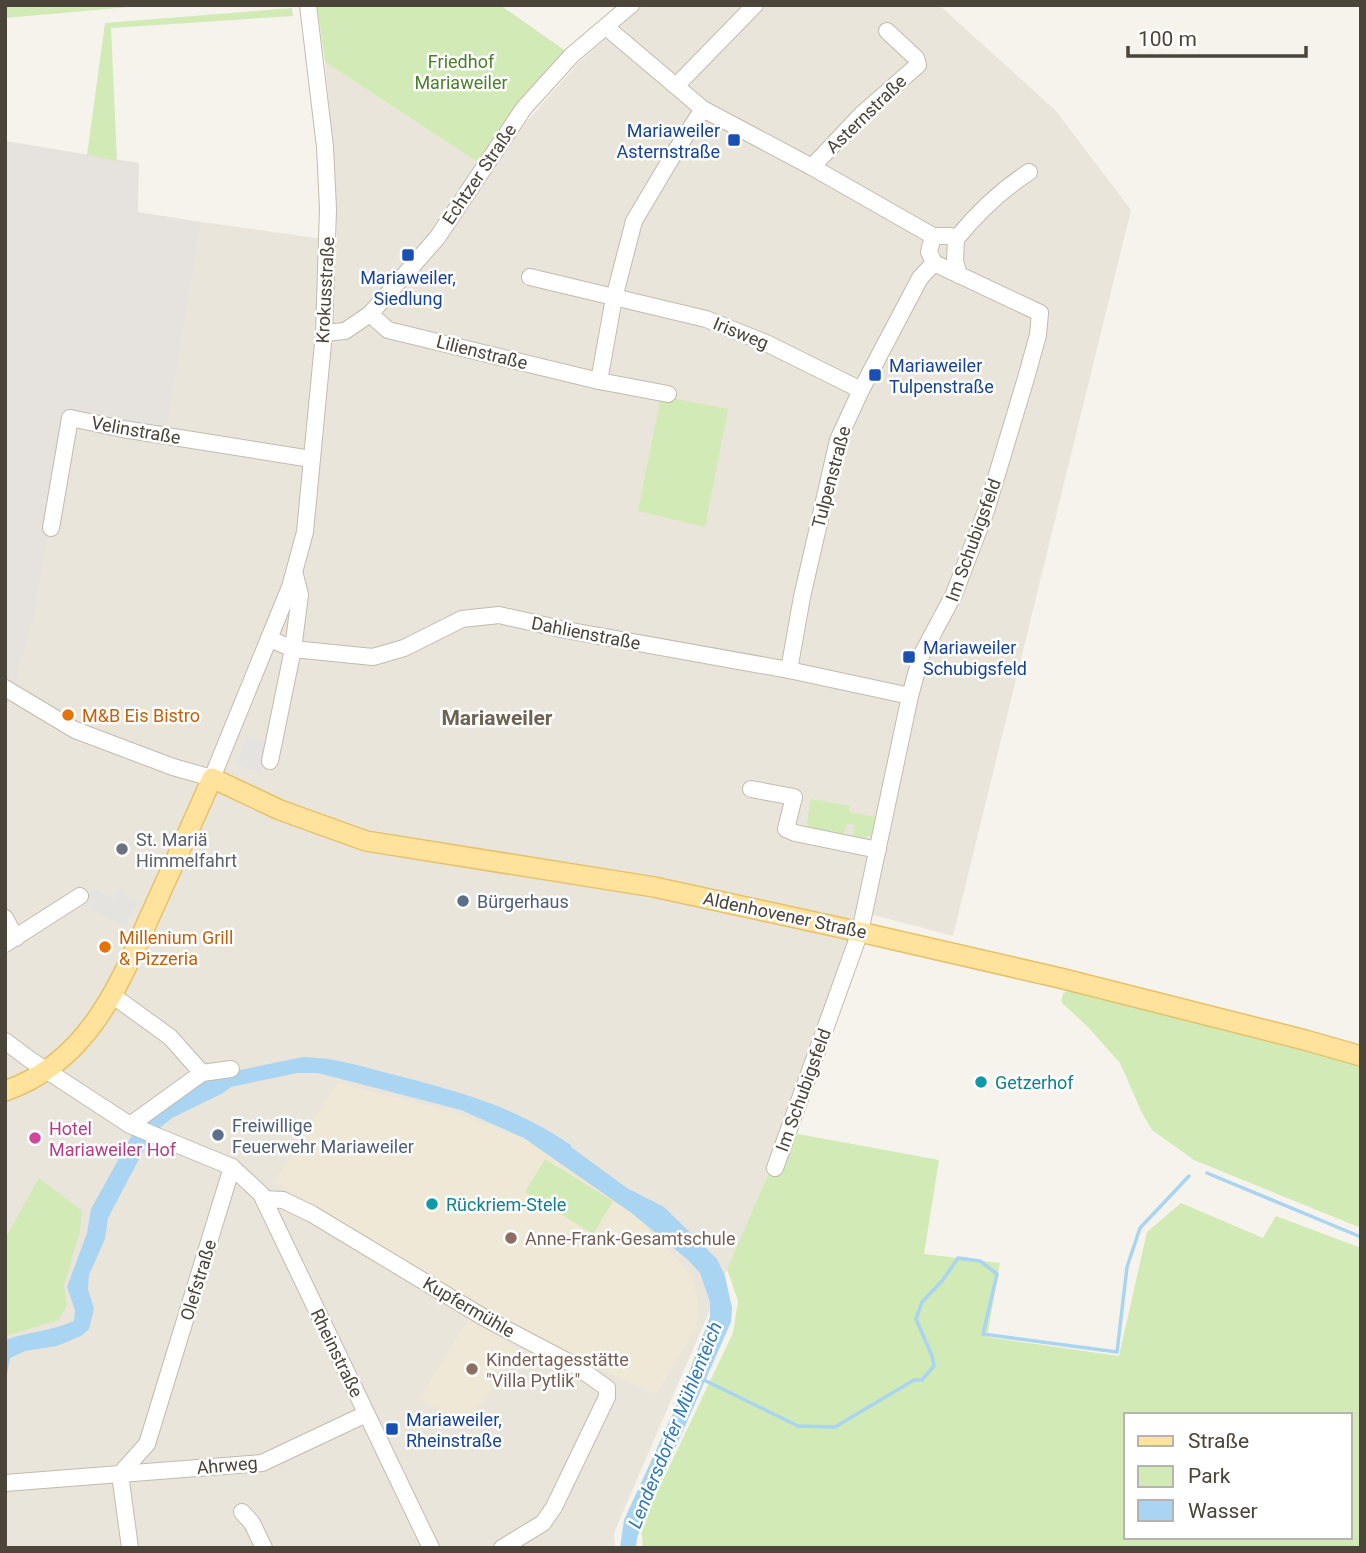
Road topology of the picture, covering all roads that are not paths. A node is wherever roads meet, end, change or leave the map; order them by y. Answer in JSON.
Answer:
{"nodes":[{"id":1,"x":308,"y":5,"type":"edge"},
{"id":2,"x":631,"y":5,"type":"edge"},
{"id":3,"x":755,"y":5,"type":"edge"},
{"id":4,"x":606,"y":27,"type":"junction"},
{"id":5,"x":887,"y":31,"type":"dead end"},
{"id":6,"x":677,"y":85,"type":"junction"},
{"id":7,"x":703,"y":109,"type":"junction"},
{"id":8,"x":812,"y":167,"type":"junction"},
{"id":9,"x":1029,"y":172,"type":"dead end"},
{"id":10,"x":933,"y":236,"type":"junction"},
{"id":11,"x":956,"y":239,"type":"junction"},
{"id":12,"x":934,"y":263,"type":"junction"},
{"id":13,"x":959,"y":275,"type":"junction"},
{"id":14,"x":530,"y":276,"type":"dead end"},
{"id":15,"x":614,"y":298,"type":"junction"},
{"id":16,"x":370,"y":314,"type":"junction"},
{"id":17,"x":324,"y":333,"type":"junction"},
{"id":18,"x":598,"y":381,"type":"junction"},
{"id":19,"x":861,"y":390,"type":"junction"},
{"id":20,"x":668,"y":394,"type":"dead end"},
{"id":21,"x":311,"y":459,"type":"junction"},
{"id":22,"x":51,"y":528,"type":"dead end"},
{"id":23,"x":294,"y":573,"type":"junction"},
{"id":24,"x":270,"y":639,"type":"junction"},
{"id":25,"x":293,"y":649,"type":"junction"},
{"id":26,"x":789,"y":670,"type":"junction"},
{"id":27,"x":5,"y":689,"type":"edge"},
{"id":28,"x":909,"y":696,"type":"junction"},
{"id":29,"x":270,"y":761,"type":"dead end"},
{"id":30,"x":212,"y":778,"type":"junction"},
{"id":31,"x":751,"y":789,"type":"dead end"},
{"id":32,"x":878,"y":850,"type":"junction"},
{"id":33,"x":80,"y":896,"type":"dead end"},
{"id":34,"x":5,"y":918,"type":"edge"},
{"id":35,"x":860,"y":932,"type":"junction"},
{"id":36,"x":11,"y":941,"type":"edge"},
{"id":37,"x":112,"y":995,"type":"junction"},
{"id":38,"x":5,"y":1041,"type":"edge"},
{"id":39,"x":1361,"y":1056,"type":"edge"},
{"id":40,"x":231,"y":1069,"type":"dead end"},
{"id":41,"x":47,"y":1071,"type":"junction"},
{"id":42,"x":202,"y":1073,"type":"junction"},
{"id":43,"x":5,"y":1091,"type":"edge"},
{"id":44,"x":132,"y":1126,"type":"junction"},
{"id":45,"x":232,"y":1167,"type":"junction"},
{"id":46,"x":775,"y":1168,"type":"dead end"},
{"id":47,"x":264,"y":1199,"type":"junction"},
{"id":48,"x":366,"y":1414,"type":"junction"},
{"id":49,"x":120,"y":1474,"type":"junction"},
{"id":50,"x":5,"y":1483,"type":"edge"},
{"id":51,"x":242,"y":1512,"type":"dead end"},
{"id":52,"x":130,"y":1548,"type":"edge"},
{"id":53,"x":264,"y":1548,"type":"edge"},
{"id":54,"x":431,"y":1548,"type":"edge"},
{"id":55,"x":502,"y":1548,"type":"edge"}],
"edges":[{"from":1,"to":17,"type":"street","name":"Krokusstraße"},
{"from":2,"to":4,"type":"street","name":"Echtzer Straße"},
{"from":3,"to":6,"type":"street"},
{"from":4,"to":6,"type":"street","name":"Asternstraße"},
{"from":4,"to":16,"type":"street","name":"Echtzer Straße"},
{"from":5,"to":8,"type":"street","name":"Asternstraße"},
{"from":6,"to":7,"type":"street","name":"Asternstraße"},
{"from":7,"to":8,"type":"street","name":"Asternstraße"},
{"from":7,"to":15,"type":"street"},
{"from":8,"to":10,"type":"street","name":"Asternstraße"},
{"from":9,"to":11,"type":"street"},
{"from":10,"to":11,"type":"street","name":"Asternstraße"},
{"from":10,"to":12,"type":"street"},
{"from":11,"to":13,"type":"street"},
{"from":12,"to":13,"type":"street"},
{"from":12,"to":19,"type":"street","name":"Tulpenstraße"},
{"from":13,"to":28,"type":"street","name":"Im Schubigsfeld"},
{"from":14,"to":15,"type":"street"},
{"from":15,"to":18,"type":"street"},
{"from":15,"to":19,"type":"street","name":"Irisweg"},
{"from":16,"to":17,"type":"street","name":"Echtzer Straße"},
{"from":16,"to":18,"type":"street","name":"Lilienstraße"},
{"from":17,"to":21,"type":"street","name":"Krokusstraße"},
{"from":18,"to":20,"type":"street","name":"Lilienstraße"},
{"from":19,"to":26,"type":"street","name":"Tulpenstraße"},
{"from":21,"to":22,"type":"street","name":"Velinstraße"},
{"from":21,"to":23,"type":"street","name":"Krokusstraße"},
{"from":23,"to":24,"type":"street","name":"Krokusstraße"},
{"from":23,"to":25,"type":"street","name":"Krokusstraße"},
{"from":24,"to":25,"type":"street","name":"Dahlienstraße"},
{"from":24,"to":30,"type":"street","name":"Krokusstraße"},
{"from":25,"to":26,"type":"street","name":"Dahlienstraße"},
{"from":25,"to":29,"type":"street","name":"Krokusstraße"},
{"from":26,"to":28,"type":"street","name":"Dahlienstraße"},
{"from":27,"to":30,"type":"street"},
{"from":28,"to":32,"type":"street","name":"Im Schubigsfeld"},
{"from":30,"to":35,"type":"main road","name":"Aldenhovener Straße"},
{"from":30,"to":37,"type":"main road"},
{"from":31,"to":32,"type":"street"},
{"from":32,"to":35,"type":"street","name":"Im Schubigsfeld"},
{"from":33,"to":36,"type":"street"},
{"from":34,"to":36,"type":"street"},
{"from":35,"to":39,"type":"main road","name":"Aldenhovener Straße"},
{"from":35,"to":46,"type":"street","name":"Im Schubigsfeld"},
{"from":37,"to":41,"type":"main road"},
{"from":37,"to":42,"type":"street"},
{"from":38,"to":41,"type":"street"},
{"from":40,"to":42,"type":"street"},
{"from":41,"to":43,"type":"main road"},
{"from":41,"to":44,"type":"street"},
{"from":42,"to":44,"type":"street"},
{"from":44,"to":45,"type":"street"},
{"from":45,"to":47,"type":"street","name":"Rheinstraße"},
{"from":45,"to":49,"type":"street","name":"Olefstraße"},
{"from":47,"to":48,"type":"street","name":"Rheinstraße"},
{"from":47,"to":55,"type":"street","name":"Kupfermühle"},
{"from":48,"to":49,"type":"street","name":"Ahrweg"},
{"from":48,"to":54,"type":"street","name":"Rheinstraße"},
{"from":49,"to":50,"type":"street"},
{"from":49,"to":52,"type":"street"},
{"from":51,"to":53,"type":"street"}]}
